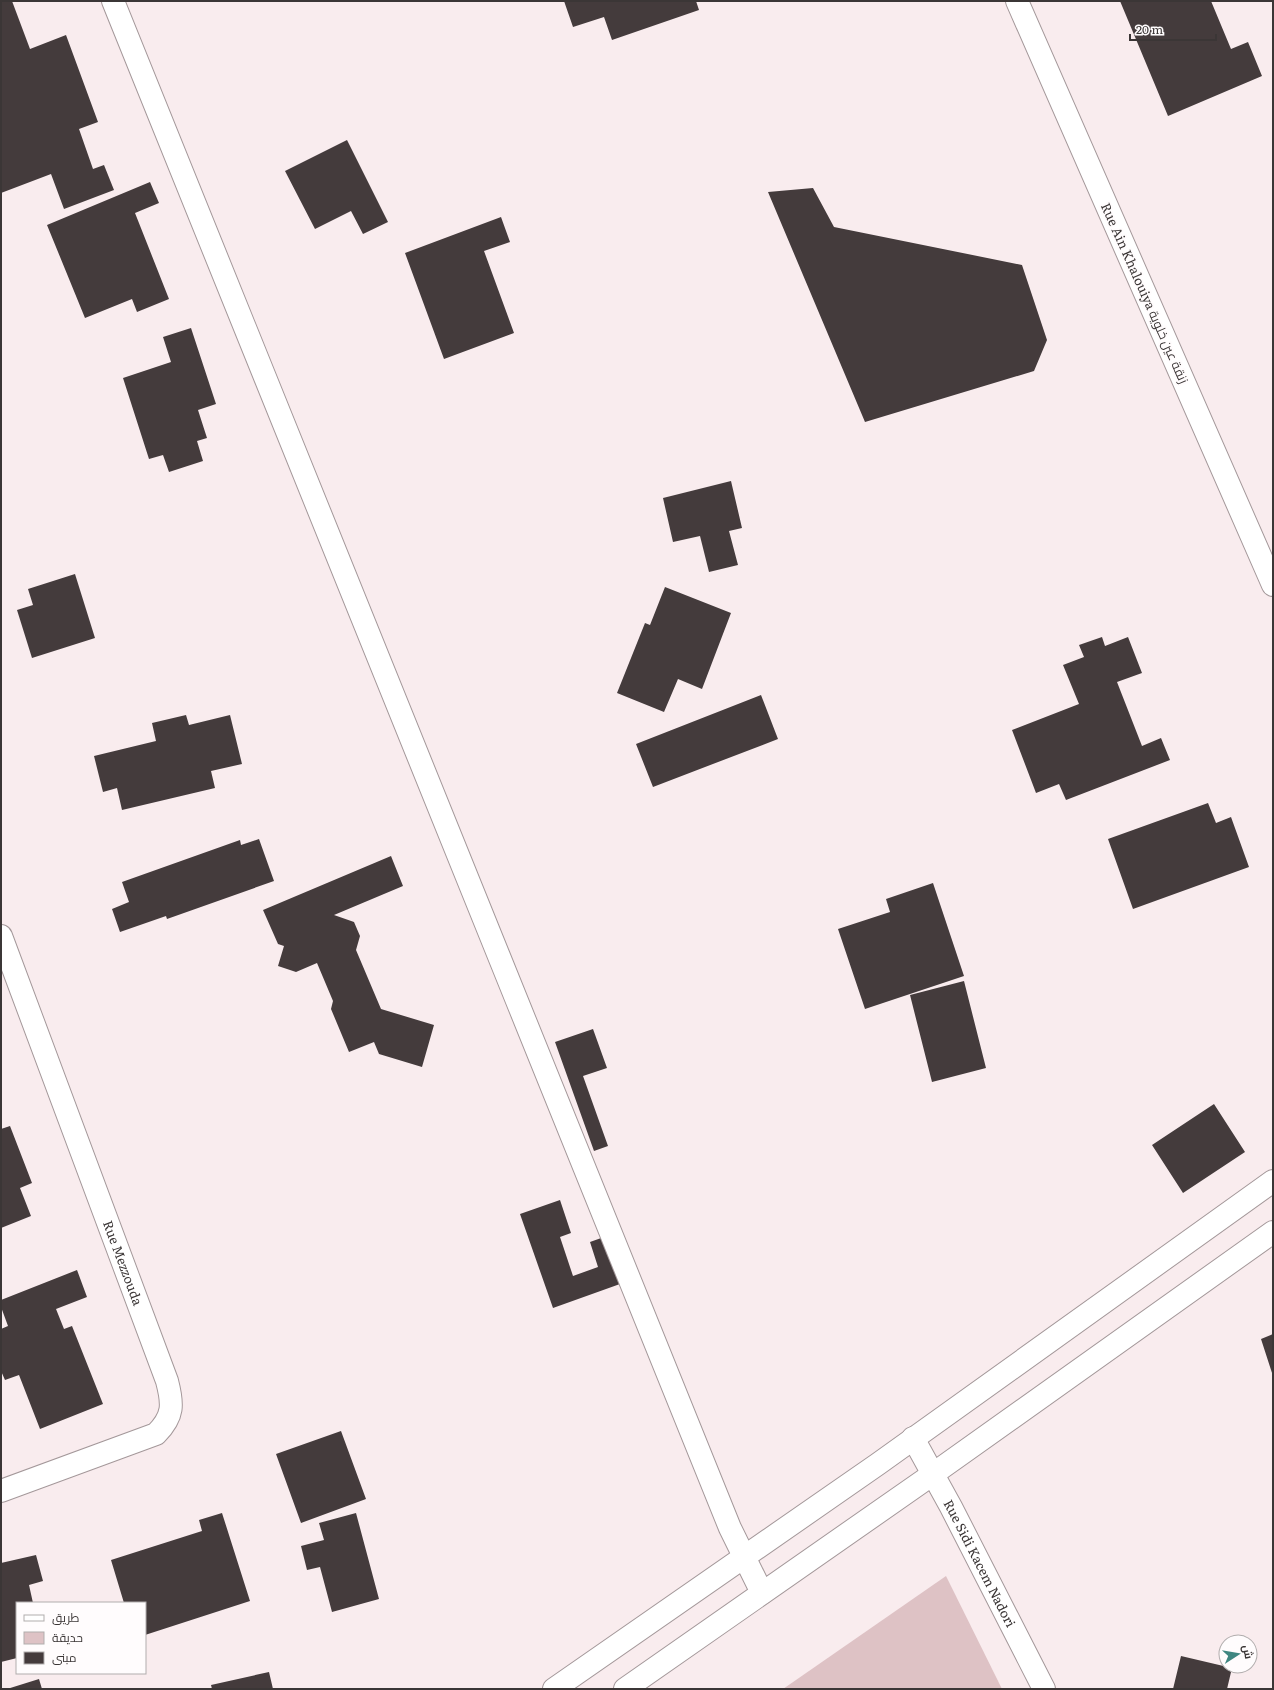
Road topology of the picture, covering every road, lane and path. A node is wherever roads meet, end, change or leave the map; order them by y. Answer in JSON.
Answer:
{"nodes":[{"id":1,"x":113,"y":1,"type":"edge"},
{"id":2,"x":1017,"y":1,"type":"edge"},
{"id":3,"x":1273,"y":584,"type":"edge"},
{"id":4,"x":1,"y":936,"type":"edge"},
{"id":5,"x":1273,"y":1181,"type":"edge"},
{"id":6,"x":1273,"y":1232,"type":"edge"},
{"id":7,"x":913,"y":1438,"type":"junction"},
{"id":8,"x":933,"y":1474,"type":"junction"},
{"id":9,"x":1,"y":1491,"type":"edge"},
{"id":10,"x":744,"y":1558,"type":"junction"},
{"id":11,"x":762,"y":1593,"type":"junction"},
{"id":12,"x":554,"y":1689,"type":"edge"},
{"id":13,"x":625,"y":1689,"type":"edge"},
{"id":14,"x":1044,"y":1689,"type":"edge"}],
"edges":[{"from":1,"to":10,"type":"street"},
{"from":2,"to":3,"type":"street","name":"Rue Ain Khalouiya زنقة عين خلوية"},
{"from":4,"to":9,"type":"street","name":"Rue Mezzouda"},
{"from":5,"to":7,"type":"street"},
{"from":6,"to":8,"type":"street"},
{"from":7,"to":8,"type":"street","name":"Rue Sidi Kacem Nadori"},
{"from":7,"to":10,"type":"street"},
{"from":8,"to":11,"type":"street"},
{"from":8,"to":14,"type":"street","name":"Rue Sidi Kacem Nadori"},
{"from":10,"to":11,"type":"street"},
{"from":10,"to":12,"type":"street"},
{"from":11,"to":13,"type":"street"}]}
